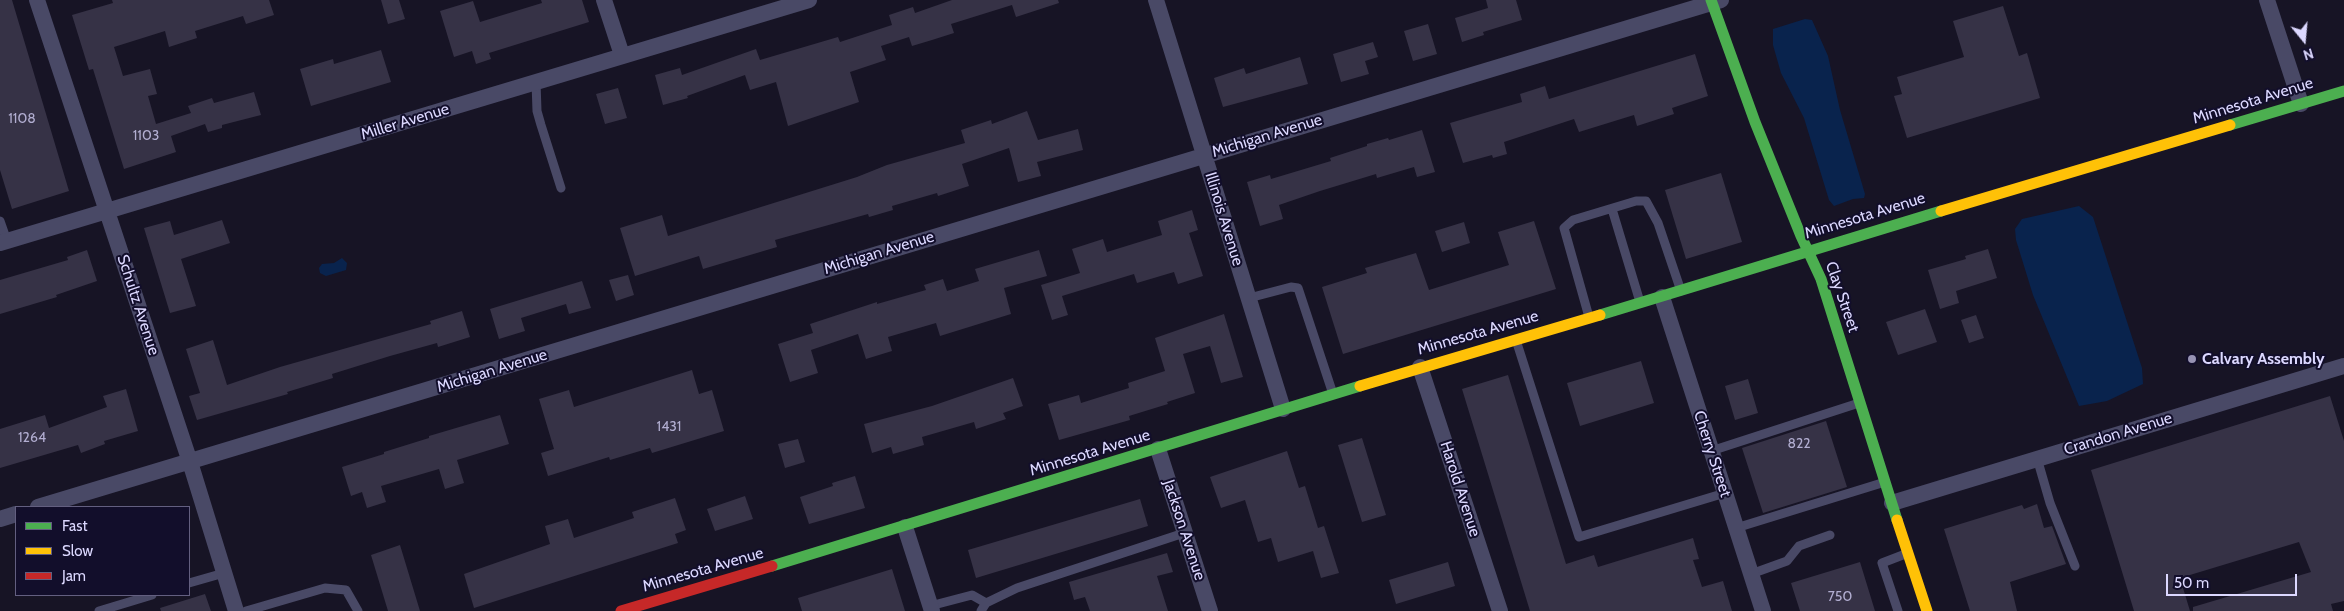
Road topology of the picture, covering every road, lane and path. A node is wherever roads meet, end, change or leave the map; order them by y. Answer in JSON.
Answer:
{"nodes":[{"id":1,"x":37,"y":0,"type":"edge"},
{"id":2,"x":604,"y":0,"type":"edge"},
{"id":3,"x":809,"y":0,"type":"edge"},
{"id":4,"x":1156,"y":0,"type":"edge"},
{"id":5,"x":2267,"y":0,"type":"edge"},
{"id":6,"x":1715,"y":1,"type":"edge"},
{"id":7,"x":622,"y":56,"type":"junction"},
{"id":8,"x":536,"y":82,"type":"junction"},
{"id":9,"x":2344,"y":91,"type":"edge"},
{"id":10,"x":2301,"y":104,"type":"junction"},
{"id":11,"x":1204,"y":155,"type":"junction"},
{"id":12,"x":561,"y":188,"type":"dead end"},
{"id":13,"x":1612,"y":208,"type":"junction"},
{"id":14,"x":108,"y":212,"type":"junction"},
{"id":15,"x":0,"y":221,"type":"edge"},
{"id":16,"x":3,"y":242,"type":"edge"},
{"id":17,"x":1808,"y":250,"type":"junction"},
{"id":18,"x":1681,"y":291,"type":"junction"},
{"id":19,"x":1662,"y":297,"type":"junction"},
{"id":20,"x":1249,"y":298,"type":"junction"},
{"id":21,"x":1640,"y":303,"type":"junction"},
{"id":22,"x":1589,"y":318,"type":"junction"},
{"id":23,"x":1516,"y":339,"type":"junction"},
{"id":24,"x":2344,"y":366,"type":"edge"},
{"id":25,"x":1420,"y":367,"type":"junction"},
{"id":26,"x":1333,"y":394,"type":"junction"},
{"id":27,"x":1859,"y":403,"type":"junction"},
{"id":28,"x":1283,"y":409,"type":"junction"},
{"id":29,"x":1158,"y":449,"type":"junction"},
{"id":30,"x":1711,"y":451,"type":"junction"},
{"id":31,"x":2037,"y":458,"type":"junction"},
{"id":32,"x":190,"y":462,"type":"junction"},
{"id":33,"x":1885,"y":482,"type":"junction"},
{"id":34,"x":1725,"y":493,"type":"junction"},
{"id":35,"x":1892,"y":502,"type":"junction"},
{"id":36,"x":41,"y":506,"type":"edge"},
{"id":37,"x":15,"y":514,"type":"edge"},
{"id":38,"x":0,"y":519,"type":"edge"},
{"id":39,"x":905,"y":527,"type":"junction"},
{"id":40,"x":1736,"y":528,"type":"junction"},
{"id":41,"x":1184,"y":533,"type":"junction"},
{"id":42,"x":1830,"y":535,"type":"dead end"},
{"id":43,"x":1909,"y":553,"type":"junction"},
{"id":44,"x":2075,"y":566,"type":"dead end"},
{"id":45,"x":224,"y":572,"type":"junction"},
{"id":46,"x":1751,"y":574,"type":"junction"},
{"id":47,"x":190,"y":583,"type":"edge"},
{"id":48,"x":149,"y":596,"type":"edge"},
{"id":49,"x":986,"y":603,"type":"junction"},
{"id":50,"x":931,"y":608,"type":"edge"},
{"id":51,"x":99,"y":611,"type":"edge"},
{"id":52,"x":236,"y":611,"type":"edge"},
{"id":53,"x":246,"y":611,"type":"edge"},
{"id":54,"x":358,"y":611,"type":"edge"},
{"id":55,"x":621,"y":611,"type":"edge"},
{"id":56,"x":980,"y":611,"type":"edge"},
{"id":57,"x":1210,"y":611,"type":"edge"},
{"id":58,"x":1500,"y":611,"type":"edge"},
{"id":59,"x":1763,"y":611,"type":"edge"},
{"id":60,"x":1898,"y":611,"type":"edge"},
{"id":61,"x":1927,"y":611,"type":"edge"}],
"edges":[{"from":1,"to":14,"type":"street","name":"Schultz Avenue"},
{"from":2,"to":7,"type":"street"},
{"from":3,"to":7,"type":"street","name":"Miller Avenue"},
{"from":4,"to":11,"type":"street","name":"Illinois Avenue"},
{"from":5,"to":10,"type":"street"},
{"from":6,"to":11,"type":"street","name":"Michigan Avenue"},
{"from":6,"to":17,"type":"street","name":"Clay Street"},
{"from":7,"to":8,"type":"street","name":"Miller Avenue"},
{"from":8,"to":12,"type":"lane"},
{"from":8,"to":14,"type":"street","name":"Miller Avenue"},
{"from":9,"to":10,"type":"street","name":"Minnesota Avenue"},
{"from":10,"to":17,"type":"street","name":"Minnesota Avenue"},
{"from":11,"to":20,"type":"street","name":"Illinois Avenue"},
{"from":11,"to":32,"type":"street","name":"Michigan Avenue"},
{"from":13,"to":18,"type":"lane"},
{"from":13,"to":21,"type":"lane"},
{"from":13,"to":22,"type":"lane"},
{"from":14,"to":16,"type":"street","name":"Miller Avenue"},
{"from":14,"to":32,"type":"street","name":"Schultz Avenue"},
{"from":15,"to":16,"type":"lane"},
{"from":17,"to":18,"type":"street","name":"Minnesota Avenue"},
{"from":17,"to":27,"type":"street","name":"Clay Street"},
{"from":18,"to":19,"type":"street","name":"Minnesota Avenue"},
{"from":19,"to":21,"type":"street","name":"Minnesota Avenue"},
{"from":19,"to":30,"type":"street","name":"Cherry Street"},
{"from":20,"to":26,"type":"lane"},
{"from":20,"to":28,"type":"street","name":"Illinois Avenue"},
{"from":21,"to":22,"type":"street","name":"Minnesota Avenue"},
{"from":22,"to":23,"type":"street","name":"Minnesota Avenue"},
{"from":23,"to":25,"type":"street","name":"Minnesota Avenue"},
{"from":23,"to":34,"type":"lane"},
{"from":24,"to":31,"type":"street","name":"Crandon Avenue"},
{"from":25,"to":26,"type":"street","name":"Minnesota Avenue"},
{"from":25,"to":58,"type":"street","name":"Harold Avenue"},
{"from":26,"to":28,"type":"street","name":"Minnesota Avenue"},
{"from":27,"to":30,"type":"lane"},
{"from":27,"to":33,"type":"street","name":"Clay Street"},
{"from":28,"to":29,"type":"street","name":"Minnesota Avenue"},
{"from":29,"to":39,"type":"street","name":"Minnesota Avenue"},
{"from":29,"to":41,"type":"street","name":"Jackson Avenue"},
{"from":30,"to":34,"type":"street","name":"Cherry Street"},
{"from":31,"to":35,"type":"street","name":"Crandon Avenue"},
{"from":31,"to":44,"type":"lane"},
{"from":32,"to":36,"type":"street","name":"Michigan Avenue"},
{"from":32,"to":45,"type":"street","name":"Schultz Avenue"},
{"from":33,"to":35,"type":"street","name":"Clay Street"},
{"from":33,"to":40,"type":"lane"},
{"from":34,"to":40,"type":"street","name":"Cherry Street"},
{"from":35,"to":43,"type":"street","name":"Clay Street"},
{"from":37,"to":38,"type":"street"},
{"from":39,"to":50,"type":"street"},
{"from":39,"to":55,"type":"street","name":"Minnesota Avenue"},
{"from":40,"to":46,"type":"street","name":"Cherry Street"},
{"from":41,"to":49,"type":"lane"},
{"from":41,"to":57,"type":"street","name":"Jackson Avenue"},
{"from":42,"to":46,"type":"lane"},
{"from":43,"to":60,"type":"lane"},
{"from":43,"to":61,"type":"street","name":"Clay Street"},
{"from":45,"to":47,"type":"lane"},
{"from":45,"to":52,"type":"street","name":"Schultz Avenue"},
{"from":46,"to":59,"type":"street","name":"Cherry Street"},
{"from":48,"to":51,"type":"lane"},
{"from":49,"to":50,"type":"lane"},
{"from":49,"to":56,"type":"lane"},
{"from":53,"to":54,"type":"lane"}]}
